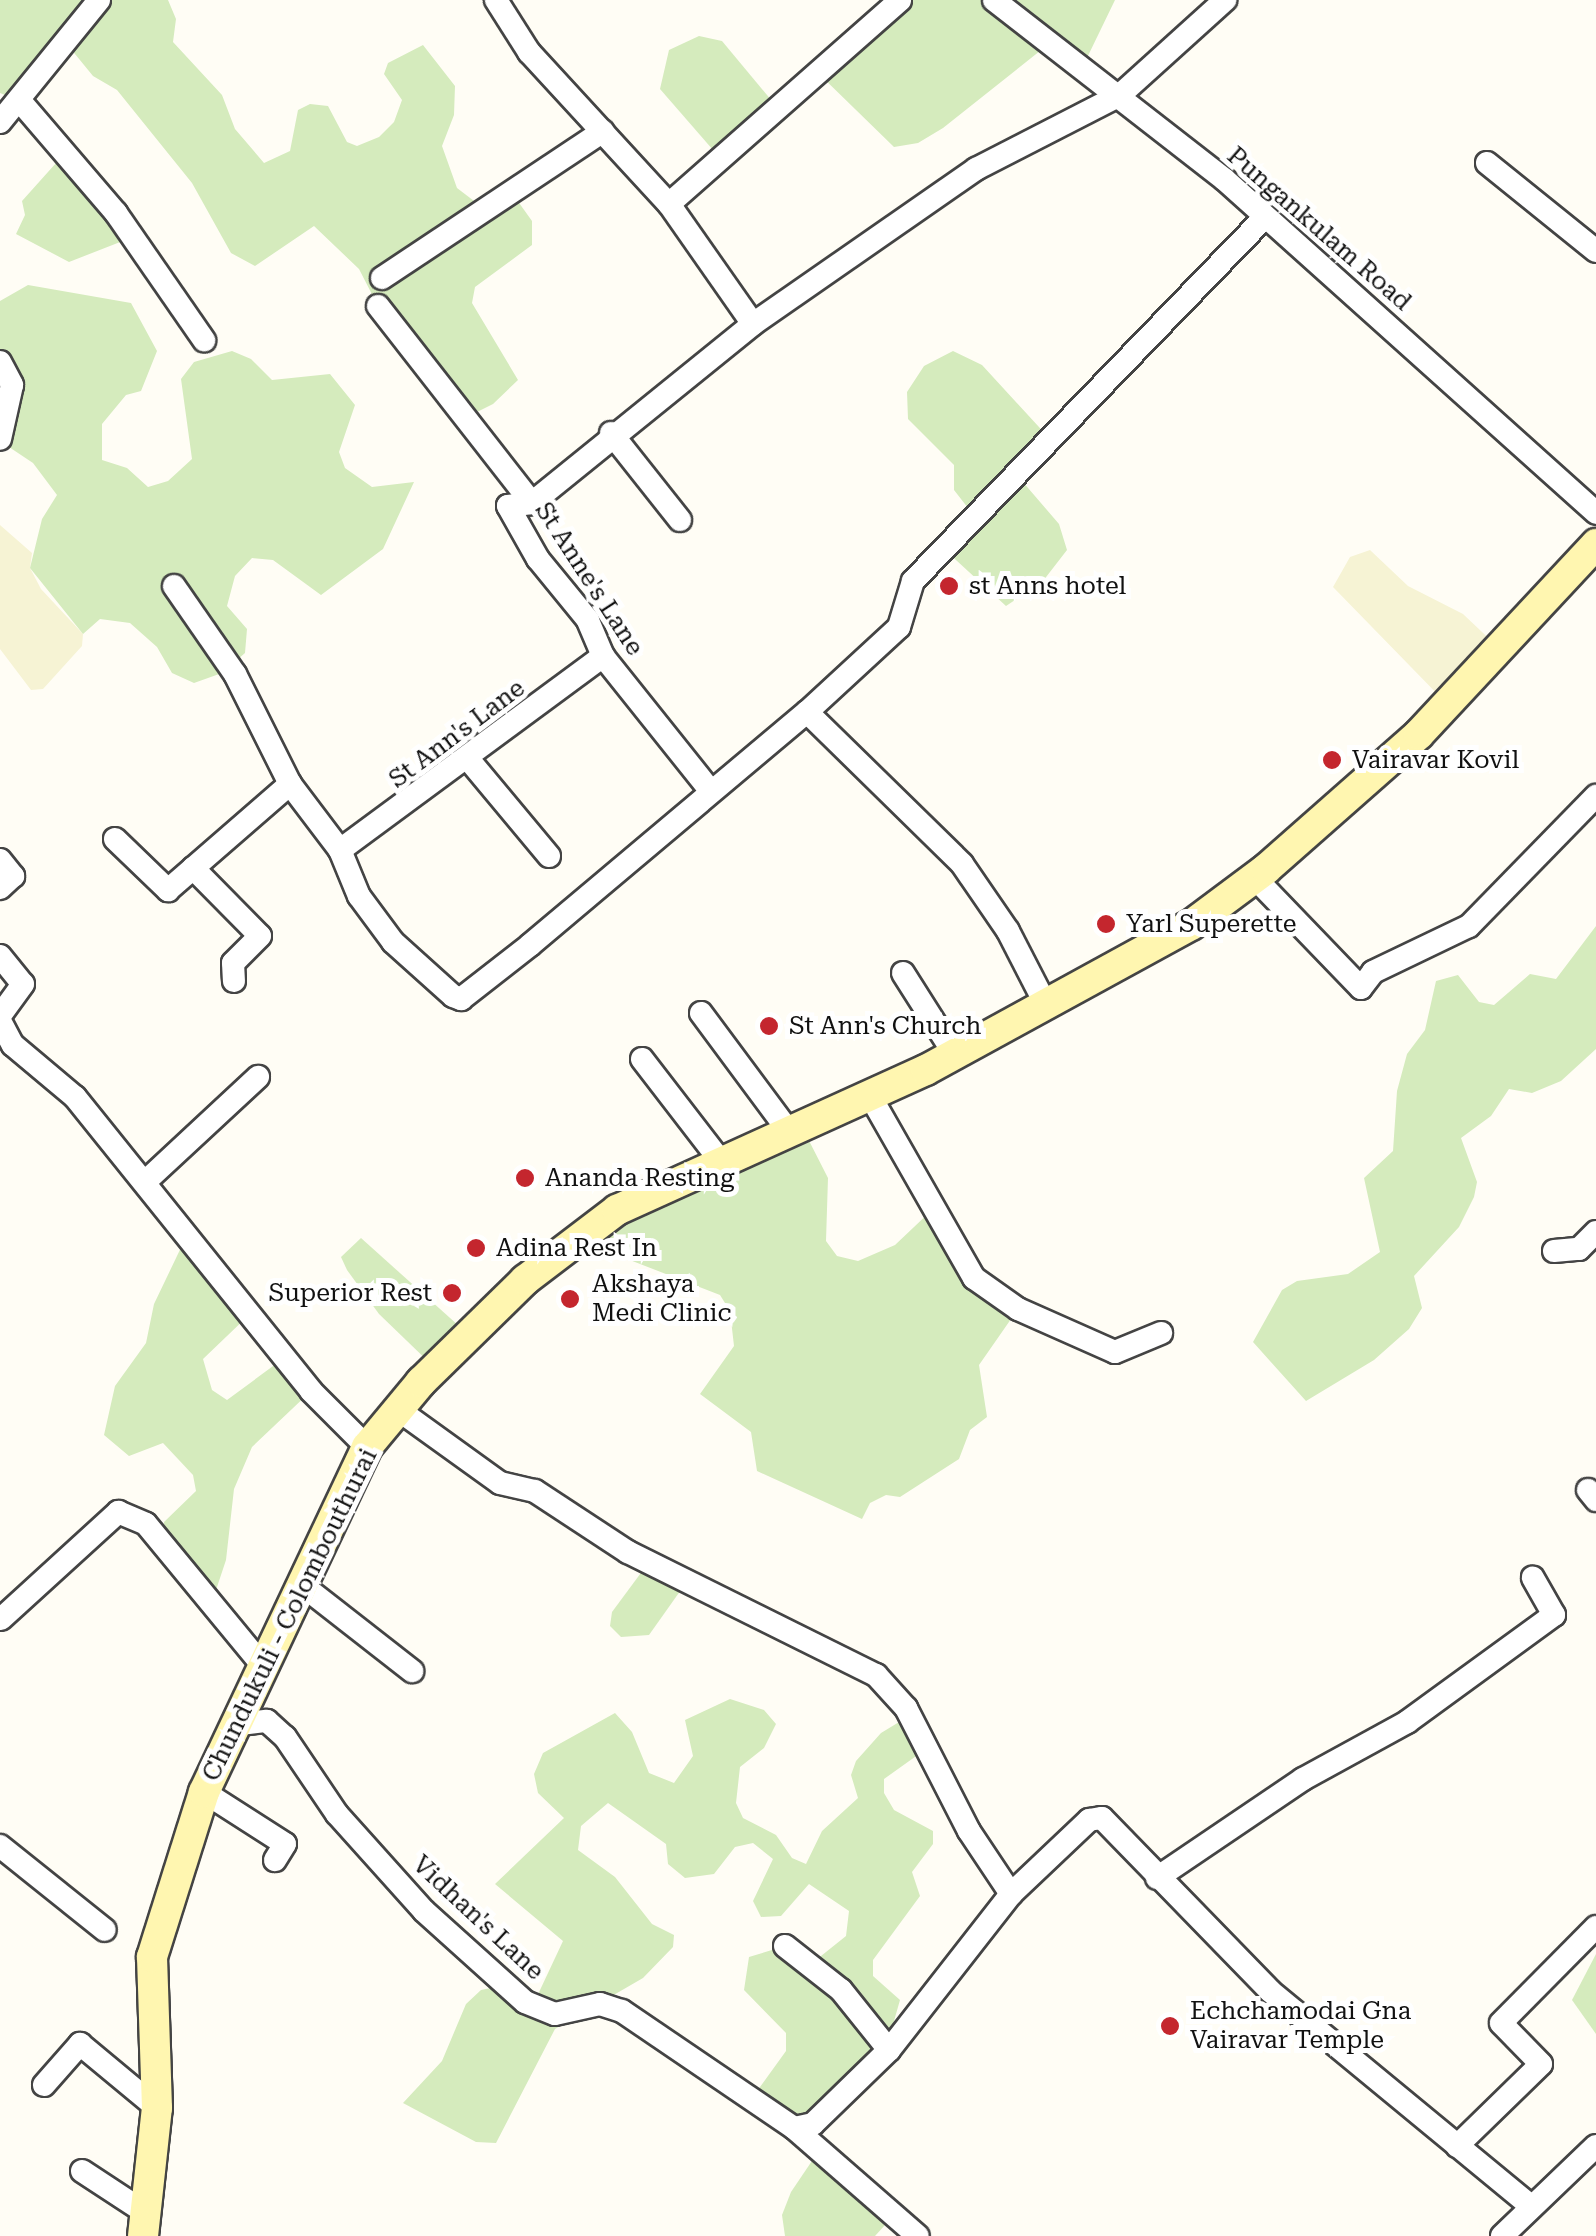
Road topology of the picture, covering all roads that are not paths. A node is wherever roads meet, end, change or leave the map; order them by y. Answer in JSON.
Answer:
{"nodes":[{"id":1,"x":99,"y":0,"type":"edge"},
{"id":2,"x":496,"y":0,"type":"edge"},
{"id":3,"x":900,"y":0,"type":"edge"},
{"id":4,"x":994,"y":0,"type":"edge"},
{"id":5,"x":1226,"y":0,"type":"edge"},
{"id":6,"x":1120,"y":95,"type":"junction"},
{"id":7,"x":20,"y":101,"type":"junction"},
{"id":8,"x":0,"y":122,"type":"edge"},
{"id":9,"x":603,"y":131,"type":"junction"},
{"id":10,"x":1487,"y":163,"type":"dead end"},
{"id":11,"x":669,"y":204,"type":"junction"},
{"id":12,"x":1265,"y":217,"type":"junction"},
{"id":13,"x":1596,"y":250,"type":"edge"},
{"id":14,"x":382,"y":278,"type":"dead end"},
{"id":15,"x":378,"y":306,"type":"dead end"},
{"id":16,"x":753,"y":324,"type":"junction"},
{"id":17,"x":204,"y":340,"type":"dead end"},
{"id":18,"x":0,"y":362,"type":"edge"},
{"id":19,"x":611,"y":433,"type":"junction"},
{"id":20,"x":0,"y":440,"type":"edge"},
{"id":21,"x":532,"y":503,"type":"junction"},
{"id":22,"x":1596,"y":513,"type":"edge"},
{"id":23,"x":680,"y":520,"type":"dead end"},
{"id":24,"x":1596,"y":544,"type":"edge"},
{"id":25,"x":174,"y":586,"type":"dead end"},
{"id":26,"x":603,"y":656,"type":"junction"},
{"id":27,"x":807,"y":712,"type":"junction"},
{"id":28,"x":469,"y":760,"type":"junction"},
{"id":29,"x":290,"y":784,"type":"junction"},
{"id":30,"x":709,"y":789,"type":"junction"},
{"id":31,"x":1596,"y":796,"type":"edge"},
{"id":32,"x":115,"y":839,"type":"dead end"},
{"id":33,"x":340,"y":850,"type":"junction"},
{"id":34,"x":549,"y":856,"type":"dead end"},
{"id":35,"x":0,"y":860,"type":"edge"},
{"id":36,"x":193,"y":868,"type":"junction"},
{"id":37,"x":1254,"y":877,"type":"junction"},
{"id":38,"x":0,"y":888,"type":"edge"},
{"id":39,"x":0,"y":956,"type":"edge"},
{"id":40,"x":904,"y":973,"type":"dead end"},
{"id":41,"x":234,"y":981,"type":"dead end"},
{"id":42,"x":1047,"y":1007,"type":"junction"},
{"id":43,"x":701,"y":1013,"type":"dead end"},
{"id":44,"x":0,"y":1018,"type":"edge"},
{"id":45,"x":954,"y":1055,"type":"junction"},
{"id":46,"x":642,"y":1059,"type":"dead end"},
{"id":47,"x":258,"y":1077,"type":"dead end"},
{"id":48,"x":869,"y":1094,"type":"junction"},
{"id":49,"x":787,"y":1129,"type":"junction"},
{"id":50,"x":718,"y":1159,"type":"junction"},
{"id":51,"x":146,"y":1181,"type":"junction"},
{"id":52,"x":1596,"y":1232,"type":"edge"},
{"id":53,"x":1554,"y":1251,"type":"dead end"},
{"id":54,"x":1160,"y":1333,"type":"dead end"},
{"id":55,"x":400,"y":1410,"type":"junction"},
{"id":56,"x":367,"y":1447,"type":"junction"},
{"id":57,"x":1534,"y":1578,"type":"dead end"},
{"id":58,"x":302,"y":1585,"type":"junction"},
{"id":59,"x":0,"y":1619,"type":"edge"},
{"id":60,"x":263,"y":1666,"type":"junction"},
{"id":61,"x":412,"y":1671,"type":"dead end"},
{"id":62,"x":232,"y":1726,"type":"junction"},
{"id":63,"x":204,"y":1792,"type":"junction"},
{"id":64,"x":0,"y":1846,"type":"edge"},
{"id":65,"x":275,"y":1860,"type":"dead end"},
{"id":66,"x":1158,"y":1878,"type":"junction"},
{"id":67,"x":1011,"y":1894,"type":"junction"},
{"id":68,"x":1596,"y":1928,"type":"edge"},
{"id":69,"x":105,"y":1930,"type":"dead end"},
{"id":70,"x":786,"y":1946,"type":"dead end"},
{"id":71,"x":889,"y":2050,"type":"junction"},
{"id":72,"x":44,"y":2085,"type":"dead end"},
{"id":73,"x":157,"y":2108,"type":"junction"},
{"id":74,"x":794,"y":2128,"type":"junction"},
{"id":75,"x":1456,"y":2146,"type":"junction"},
{"id":76,"x":1596,"y":2146,"type":"edge"},
{"id":77,"x":82,"y":2171,"type":"dead end"},
{"id":78,"x":1532,"y":2206,"type":"junction"},
{"id":79,"x":146,"y":2226,"type":"edge"},
{"id":80,"x":918,"y":2236,"type":"edge"},
{"id":81,"x":1502,"y":2236,"type":"edge"}],
"edges":[{"from":1,"to":7,"type":"street"},
{"from":2,"to":9,"type":"street"},
{"from":3,"to":11,"type":"street"},
{"from":4,"to":6,"type":"street","name":"Pungankulam Road"},
{"from":5,"to":6,"type":"street","name":"St Anne's Lane"},
{"from":6,"to":12,"type":"street","name":"Pungankulam Road"},
{"from":6,"to":16,"type":"street","name":"St Anne's Lane"},
{"from":7,"to":8,"type":"street"},
{"from":7,"to":17,"type":"street"},
{"from":9,"to":11,"type":"street"},
{"from":9,"to":14,"type":"street"},
{"from":10,"to":13,"type":"street"},
{"from":11,"to":16,"type":"street"},
{"from":12,"to":22,"type":"street","name":"Pungankulam Road"},
{"from":12,"to":27,"type":"street"},
{"from":15,"to":21,"type":"street"},
{"from":16,"to":19,"type":"street","name":"St Anne's Lane"},
{"from":18,"to":20,"type":"street"},
{"from":19,"to":21,"type":"street","name":"St Anne's Lane"},
{"from":19,"to":23,"type":"street"},
{"from":21,"to":26,"type":"street","name":"St Anne's Lane"},
{"from":24,"to":37,"type":"main road","name":"Chundukuli - Colombouthurai"},
{"from":25,"to":29,"type":"street"},
{"from":26,"to":28,"type":"street","name":"St Ann's Lane"},
{"from":26,"to":30,"type":"street","name":"St Anne's Lane"},
{"from":27,"to":30,"type":"street"},
{"from":27,"to":42,"type":"street"},
{"from":28,"to":33,"type":"street","name":"St Ann's Lane"},
{"from":28,"to":34,"type":"street"},
{"from":29,"to":33,"type":"street"},
{"from":29,"to":36,"type":"street"},
{"from":30,"to":33,"type":"street"},
{"from":31,"to":37,"type":"street"},
{"from":32,"to":36,"type":"street"},
{"from":35,"to":38,"type":"street"},
{"from":36,"to":41,"type":"street"},
{"from":37,"to":42,"type":"main road","name":"Chundukuli - Colombouthurai"},
{"from":39,"to":44,"type":"street"},
{"from":40,"to":45,"type":"street"},
{"from":42,"to":45,"type":"main road","name":"Chundukuli - Colombouthurai"},
{"from":43,"to":49,"type":"street"},
{"from":44,"to":51,"type":"street"},
{"from":45,"to":48,"type":"main road","name":"Chundukuli - Colombouthurai"},
{"from":46,"to":50,"type":"street"},
{"from":47,"to":51,"type":"street"},
{"from":48,"to":49,"type":"main road","name":"Chundukuli - Colombouthurai"},
{"from":48,"to":54,"type":"street"},
{"from":49,"to":50,"type":"main road","name":"Chundukuli - Colombouthurai"},
{"from":50,"to":55,"type":"main road","name":"Chundukuli - Colombouthurai"},
{"from":51,"to":56,"type":"street"},
{"from":52,"to":53,"type":"street"},
{"from":55,"to":56,"type":"main road","name":"Chundukuli - Colombouthurai"},
{"from":55,"to":67,"type":"street"},
{"from":56,"to":58,"type":"main road","name":"Chundukuli - Colombouthurai"},
{"from":57,"to":66,"type":"street"},
{"from":58,"to":60,"type":"main road","name":"Chundukuli - Colombouthurai"},
{"from":58,"to":61,"type":"street"},
{"from":59,"to":60,"type":"street"},
{"from":60,"to":62,"type":"main road","name":"Chundukuli - Colombouthurai"},
{"from":62,"to":63,"type":"main road","name":"Chundukuli - Colombouthurai"},
{"from":62,"to":74,"type":"street","name":"Vidhan's Lane"},
{"from":63,"to":65,"type":"street"},
{"from":63,"to":73,"type":"main road","name":"Chundukuli - Colombouthurai"},
{"from":64,"to":69,"type":"street"},
{"from":66,"to":67,"type":"street"},
{"from":66,"to":75,"type":"street"},
{"from":67,"to":71,"type":"street"},
{"from":68,"to":75,"type":"street"},
{"from":70,"to":71,"type":"street"},
{"from":71,"to":74,"type":"street"},
{"from":72,"to":73,"type":"street"},
{"from":73,"to":79,"type":"main road","name":"Chundukuli - Colombouthurai"},
{"from":74,"to":80,"type":"street","name":"Vidhan's Lane"},
{"from":75,"to":78,"type":"street"},
{"from":76,"to":78,"type":"street"},
{"from":77,"to":79,"type":"street"},
{"from":78,"to":81,"type":"street"}]}
